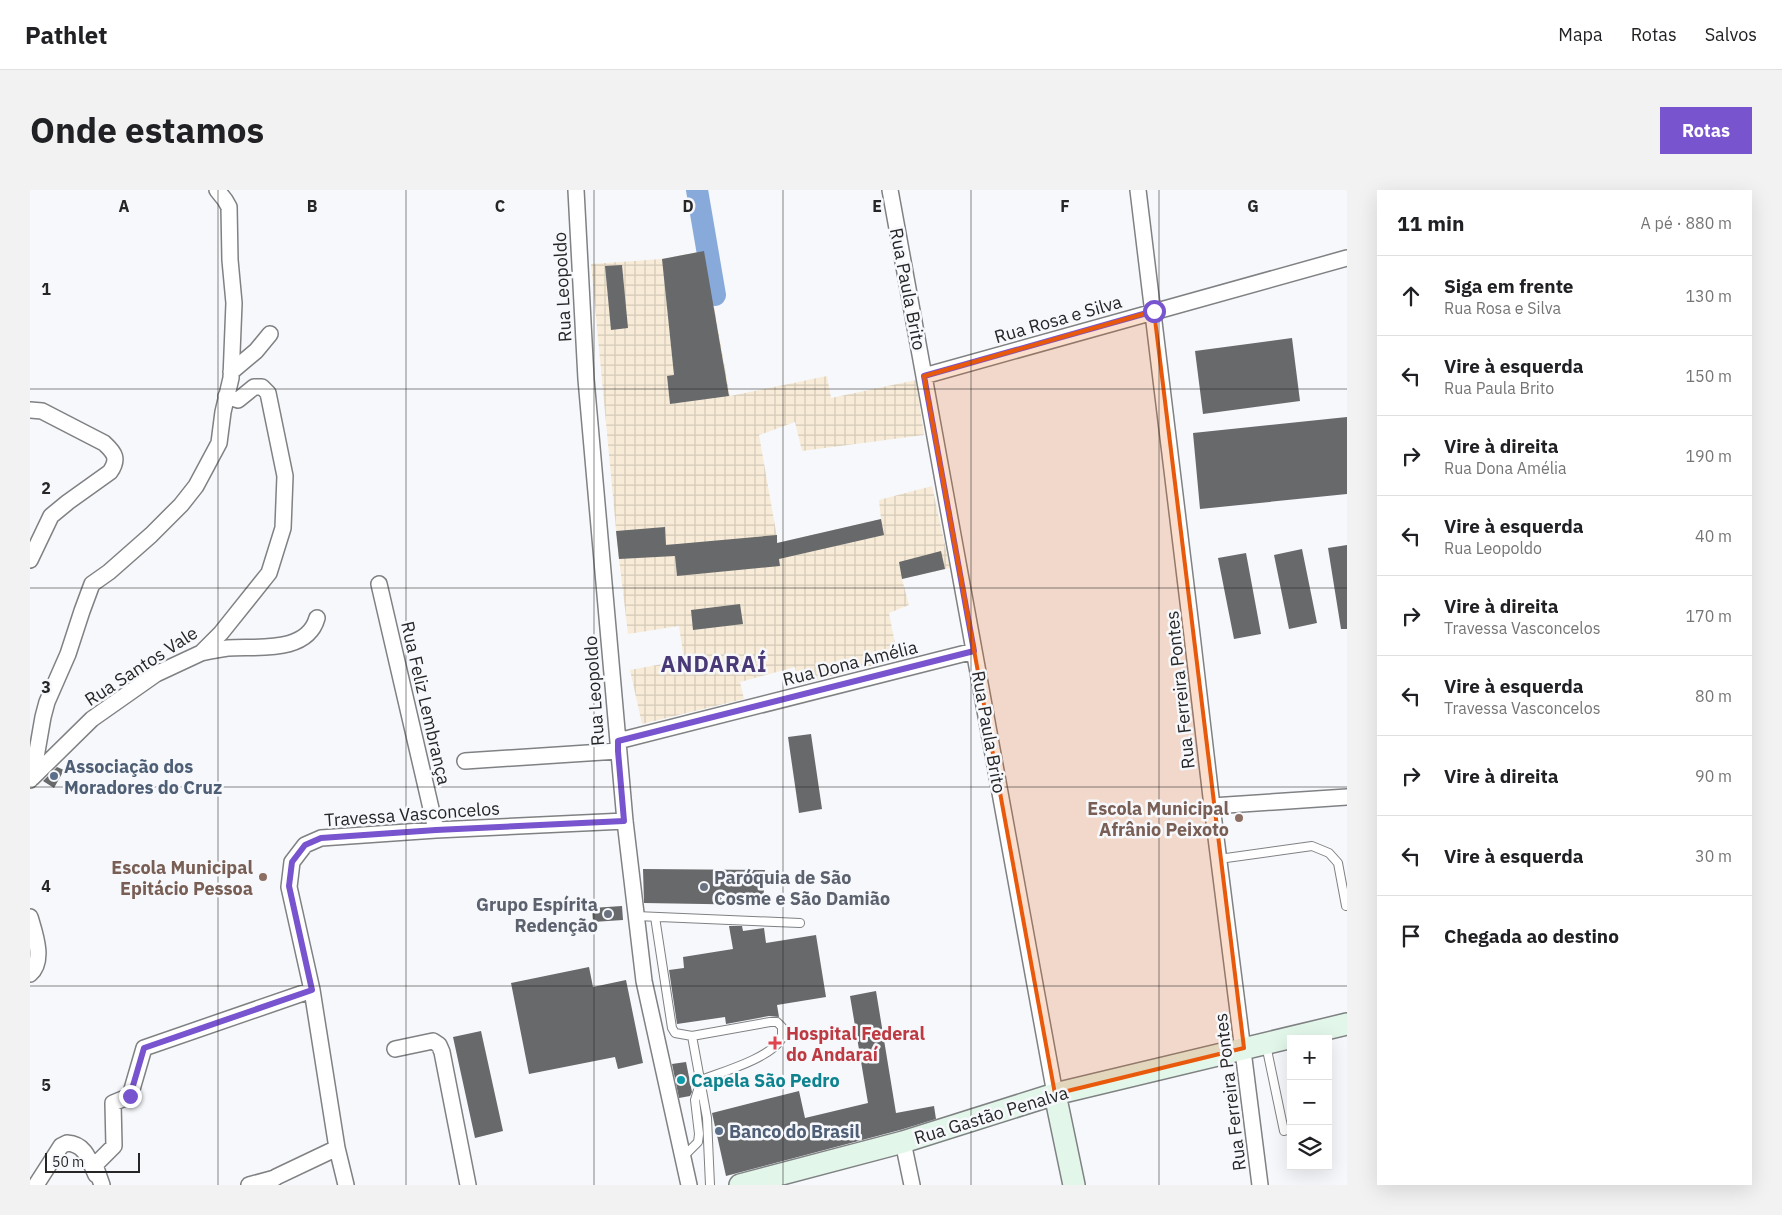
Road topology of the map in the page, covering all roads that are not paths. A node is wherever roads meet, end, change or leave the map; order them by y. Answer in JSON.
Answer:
{"nodes":[{"id":1,"x":217,"y":190,"type":"edge"},
{"id":2,"x":576,"y":190,"type":"edge"},
{"id":3,"x":890,"y":190,"type":"edge"},
{"id":4,"x":1138,"y":190,"type":"edge"},
{"id":5,"x":1347,"y":258,"type":"edge"},
{"id":6,"x":1154,"y":311,"type":"junction"},
{"id":7,"x":270,"y":334,"type":"dead end"},
{"id":8,"x":231,"y":372,"type":"junction"},
{"id":9,"x":924,"y":376,"type":"junction"},
{"id":10,"x":226,"y":396,"type":"junction"},
{"id":11,"x":30,"y":410,"type":"edge"},
{"id":12,"x":30,"y":560,"type":"edge"},
{"id":13,"x":379,"y":584,"type":"dead end"},
{"id":14,"x":317,"y":618,"type":"dead end"},
{"id":15,"x":974,"y":651,"type":"junction"},
{"id":16,"x":201,"y":653,"type":"junction"},
{"id":17,"x":618,"y":746,"type":"junction"},
{"id":18,"x":465,"y":761,"type":"dead end"},
{"id":19,"x":30,"y":780,"type":"edge"},
{"id":20,"x":1347,"y":797,"type":"edge"},
{"id":21,"x":1212,"y":806,"type":"junction"},
{"id":22,"x":624,"y":821,"type":"junction"},
{"id":23,"x":436,"y":830,"type":"junction"},
{"id":24,"x":1218,"y":859,"type":"junction"},
{"id":25,"x":1346,"y":906,"type":"edge"},
{"id":26,"x":30,"y":916,"type":"edge"},
{"id":27,"x":636,"y":916,"type":"junction"},
{"id":28,"x":654,"y":917,"type":"junction"},
{"id":29,"x":800,"y":923,"type":"dead end"},
{"id":30,"x":30,"y":974,"type":"edge"},
{"id":31,"x":312,"y":990,"type":"junction"},
{"id":32,"x":1347,"y":1024,"type":"edge"},
{"id":33,"x":692,"y":1036,"type":"junction"},
{"id":34,"x":1266,"y":1043,"type":"junction"},
{"id":35,"x":1244,"y":1048,"type":"junction"},
{"id":36,"x":395,"y":1049,"type":"dead end"},
{"id":37,"x":701,"y":1080,"type":"junction"},
{"id":38,"x":1054,"y":1094,"type":"junction"},
{"id":39,"x":1287,"y":1130,"type":"edge"},
{"id":40,"x":903,"y":1142,"type":"junction"},
{"id":41,"x":338,"y":1148,"type":"junction"},
{"id":42,"x":683,"y":1157,"type":"junction"},
{"id":43,"x":271,"y":1181,"type":"edge"},
{"id":44,"x":36,"y":1185,"type":"edge"},
{"id":45,"x":101,"y":1185,"type":"edge"},
{"id":46,"x":249,"y":1185,"type":"edge"},
{"id":47,"x":346,"y":1185,"type":"edge"},
{"id":48,"x":468,"y":1185,"type":"edge"},
{"id":49,"x":689,"y":1185,"type":"edge"},
{"id":50,"x":710,"y":1185,"type":"edge"},
{"id":51,"x":740,"y":1185,"type":"edge"},
{"id":52,"x":912,"y":1185,"type":"edge"},
{"id":53,"x":1074,"y":1185,"type":"edge"},
{"id":54,"x":1260,"y":1185,"type":"edge"}],
"edges":[{"from":1,"to":8,"type":"street"},
{"from":2,"to":17,"type":"street","name":"Rua Leopoldo"},
{"from":3,"to":9,"type":"street","name":"Rua Paula Brito"},
{"from":4,"to":6,"type":"street","name":"Rua Ferreira Pontes"},
{"from":5,"to":6,"type":"street","name":"Rua Rosa e Silva"},
{"from":6,"to":9,"type":"street","name":"Rua Rosa e Silva"},
{"from":6,"to":21,"type":"street","name":"Rua Ferreira Pontes"},
{"from":7,"to":8,"type":"street"},
{"from":8,"to":10,"type":"street"},
{"from":9,"to":15,"type":"street","name":"Rua Paula Brito"},
{"from":10,"to":16,"type":"street","name":"Rua Santos Vale"},
{"from":10,"to":19,"type":"street"},
{"from":11,"to":12,"type":"street"},
{"from":13,"to":23,"type":"street","name":"Rua Feliz Lembrança"},
{"from":14,"to":16,"type":"street"},
{"from":15,"to":17,"type":"street","name":"Rua Dona Amélia"},
{"from":15,"to":38,"type":"street","name":"Rua Paula Brito"},
{"from":16,"to":19,"type":"street","name":"Rua Santos Vale"},
{"from":17,"to":18,"type":"street","name":"Rua Dona Amélia"},
{"from":17,"to":22,"type":"street","name":"Rua Leopoldo"},
{"from":20,"to":21,"type":"street"},
{"from":21,"to":24,"type":"street","name":"Rua Ferreira Pontes"},
{"from":22,"to":23,"type":"street","name":"Travessa Vasconcelos"},
{"from":22,"to":27,"type":"street","name":"Rua Leopoldo"},
{"from":23,"to":31,"type":"street","name":"Travessa Vasconcelos"},
{"from":24,"to":25,"type":"lane"},
{"from":24,"to":35,"type":"street","name":"Rua Ferreira Pontes"},
{"from":26,"to":30,"type":"street"},
{"from":27,"to":28,"type":"lane"},
{"from":27,"to":42,"type":"street","name":"Rua Leopoldo"},
{"from":28,"to":29,"type":"lane"},
{"from":28,"to":33,"type":"lane"},
{"from":31,"to":41,"type":"street","name":"Travessa Vasconcelos"},
{"from":31,"to":45,"type":"street"},
{"from":32,"to":34,"type":"main road","name":"Rua Gastão Penalva"},
{"from":33,"to":37,"type":"lane"},
{"from":33,"to":37,"type":"lane"},
{"from":34,"to":35,"type":"main road","name":"Rua Gastão Penalva"},
{"from":34,"to":39,"type":"lane"},
{"from":35,"to":38,"type":"main road","name":"Rua Gastão Penalva"},
{"from":35,"to":54,"type":"street","name":"Rua Ferreira Pontes"},
{"from":36,"to":48,"type":"street"},
{"from":37,"to":42,"type":"lane"},
{"from":37,"to":50,"type":"lane"},
{"from":38,"to":40,"type":"main road","name":"Rua Gastão Penalva"},
{"from":38,"to":53,"type":"main road","name":"Rua Paula Brito"},
{"from":40,"to":51,"type":"main road","name":"Rua Gastão Penalva"},
{"from":40,"to":52,"type":"street"},
{"from":41,"to":43,"type":"street"},
{"from":41,"to":47,"type":"street","name":"Travessa Vasconcelos"},
{"from":42,"to":49,"type":"street","name":"Rua Leopoldo"},
{"from":43,"to":46,"type":"street"},
{"from":44,"to":45,"type":"street"}]}
